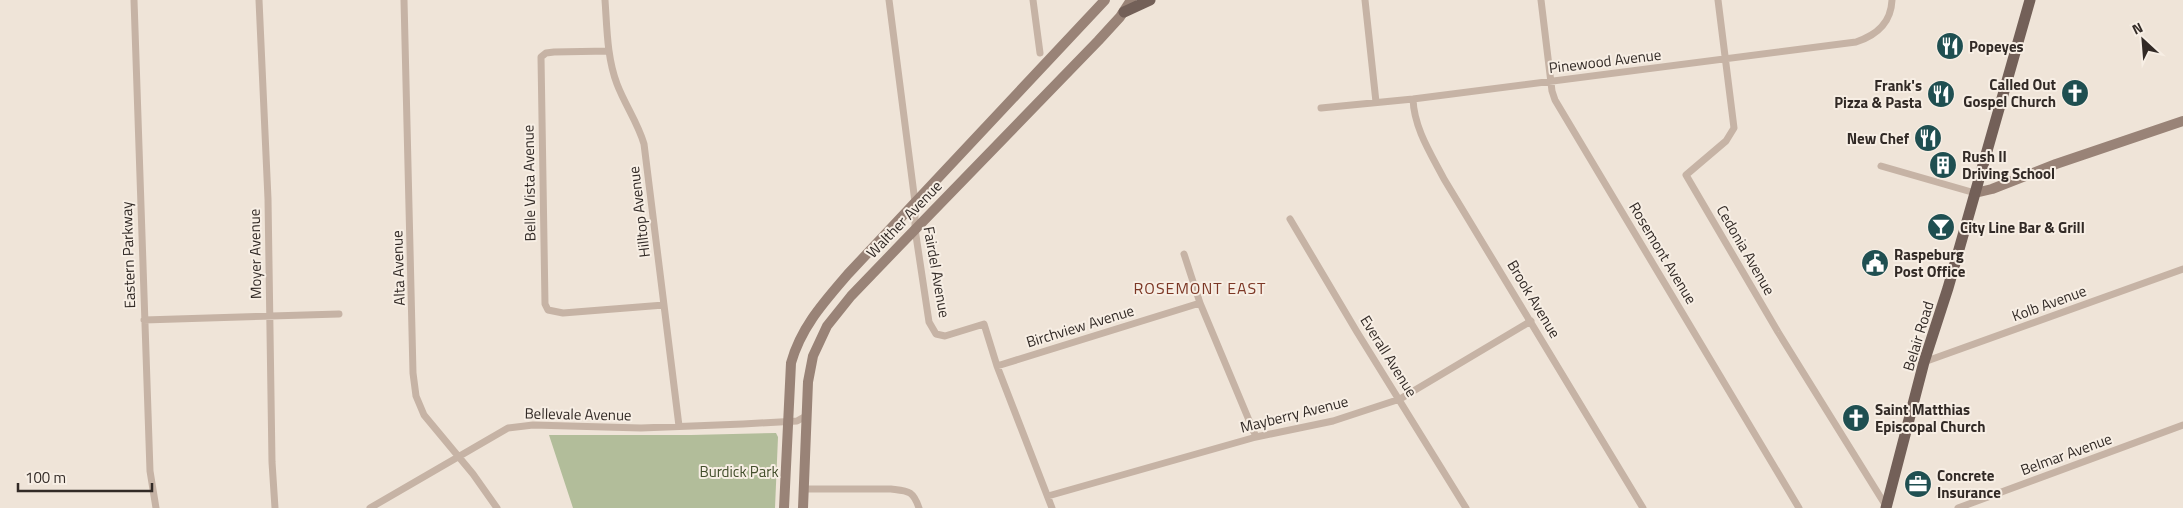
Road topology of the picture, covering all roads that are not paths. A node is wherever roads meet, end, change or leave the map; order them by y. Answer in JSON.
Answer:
{"nodes":[{"id":1,"x":134,"y":0,"type":"edge"},
{"id":2,"x":259,"y":0,"type":"edge"},
{"id":3,"x":404,"y":0,"type":"edge"},
{"id":4,"x":605,"y":0,"type":"edge"},
{"id":5,"x":889,"y":0,"type":"edge"},
{"id":6,"x":1034,"y":0,"type":"edge"},
{"id":7,"x":1105,"y":0,"type":"edge"},
{"id":8,"x":1132,"y":0,"type":"edge"},
{"id":9,"x":1150,"y":0,"type":"edge"},
{"id":10,"x":1365,"y":0,"type":"edge"},
{"id":11,"x":1541,"y":0,"type":"edge"},
{"id":12,"x":1718,"y":0,"type":"edge"},
{"id":13,"x":1892,"y":0,"type":"edge"},
{"id":14,"x":2030,"y":0,"type":"edge"},
{"id":15,"x":1124,"y":12,"type":"junction"},
{"id":16,"x":609,"y":51,"type":"junction"},
{"id":17,"x":1040,"y":53,"type":"dead end"},
{"id":18,"x":1726,"y":60,"type":"junction"},
{"id":19,"x":1551,"y":82,"type":"junction"},
{"id":20,"x":1413,"y":99,"type":"junction"},
{"id":21,"x":1376,"y":102,"type":"junction"},
{"id":22,"x":1321,"y":108,"type":"dead end"},
{"id":23,"x":2183,"y":121,"type":"edge"},
{"id":24,"x":1881,"y":166,"type":"dead end"},
{"id":25,"x":1975,"y":193,"type":"junction"},
{"id":26,"x":915,"y":202,"type":"junction"},
{"id":27,"x":1290,"y":218,"type":"dead end"},
{"id":28,"x":914,"y":229,"type":"junction"},
{"id":29,"x":1184,"y":254,"type":"dead end"},
{"id":30,"x":2183,"y":269,"type":"edge"},
{"id":31,"x":1200,"y":303,"type":"junction"},
{"id":32,"x":664,"y":305,"type":"junction"},
{"id":33,"x":339,"y":314,"type":"dead end"},
{"id":34,"x":269,"y":316,"type":"junction"},
{"id":35,"x":144,"y":320,"type":"junction"},
{"id":36,"x":1530,"y":321,"type":"junction"},
{"id":37,"x":1924,"y":362,"type":"junction"},
{"id":38,"x":997,"y":366,"type":"junction"},
{"id":39,"x":1400,"y":399,"type":"junction"},
{"id":40,"x":806,"y":416,"type":"junction"},
{"id":41,"x":788,"y":422,"type":"junction"},
{"id":42,"x":2183,"y":425,"type":"edge"},
{"id":43,"x":679,"y":426,"type":"junction"},
{"id":44,"x":1256,"y":437,"type":"junction"},
{"id":45,"x":459,"y":457,"type":"junction"},
{"id":46,"x":805,"y":490,"type":"junction"},
{"id":47,"x":1048,"y":496,"type":"junction"},
{"id":48,"x":1886,"y":507,"type":"edge"},
{"id":49,"x":156,"y":508,"type":"edge"},
{"id":50,"x":275,"y":508,"type":"edge"},
{"id":51,"x":370,"y":508,"type":"edge"},
{"id":52,"x":497,"y":508,"type":"edge"},
{"id":53,"x":784,"y":508,"type":"edge"},
{"id":54,"x":803,"y":508,"type":"edge"},
{"id":55,"x":919,"y":508,"type":"edge"},
{"id":56,"x":1052,"y":508,"type":"edge"},
{"id":57,"x":1466,"y":508,"type":"edge"},
{"id":58,"x":1643,"y":508,"type":"edge"},
{"id":59,"x":1799,"y":508,"type":"edge"},
{"id":60,"x":1958,"y":508,"type":"edge"}],
"edges":[{"from":1,"to":35,"type":"street","name":"Eastern Parkway"},
{"from":2,"to":34,"type":"street","name":"Moyer Avenue"},
{"from":3,"to":45,"type":"street","name":"Alta Avenue"},
{"from":4,"to":16,"type":"street","name":"Hilltop Avenue"},
{"from":5,"to":26,"type":"street","name":"Fairdel Avenue"},
{"from":6,"to":17,"type":"street"},
{"from":7,"to":26,"type":"main road","name":"Walther Avenue"},
{"from":8,"to":15,"type":"main road","name":"Walther Avenue"},
{"from":9,"to":15,"type":"main road"},
{"from":10,"to":21,"type":"street"},
{"from":11,"to":19,"type":"street","name":"Rosemont Avenue"},
{"from":12,"to":18,"type":"street","name":"Cedonia Avenue"},
{"from":13,"to":18,"type":"street","name":"Pinewood Avenue"},
{"from":14,"to":25,"type":"main road","name":"Belair Road"},
{"from":15,"to":28,"type":"main road","name":"Walther Avenue"},
{"from":16,"to":32,"type":"street","name":"Hilltop Avenue"},
{"from":16,"to":32,"type":"street","name":"Belle Vista Avenue"},
{"from":18,"to":19,"type":"street","name":"Pinewood Avenue"},
{"from":18,"to":48,"type":"street","name":"Cedonia Avenue"},
{"from":19,"to":20,"type":"street","name":"Pinewood Avenue"},
{"from":19,"to":59,"type":"street","name":"Rosemont Avenue"},
{"from":20,"to":21,"type":"street","name":"Pinewood Avenue"},
{"from":20,"to":36,"type":"street","name":"Brook Avenue"},
{"from":21,"to":22,"type":"street","name":"Pinewood Avenue"},
{"from":23,"to":25,"type":"main road"},
{"from":24,"to":25,"type":"street"},
{"from":25,"to":37,"type":"main road","name":"Belair Road"},
{"from":26,"to":28,"type":"street","name":"Fairdel Avenue"},
{"from":26,"to":41,"type":"main road","name":"Walther Avenue"},
{"from":27,"to":39,"type":"street","name":"Everall Avenue"},
{"from":28,"to":38,"type":"street","name":"Fairdel Avenue"},
{"from":28,"to":40,"type":"main road","name":"Walther Avenue"},
{"from":29,"to":31,"type":"street"},
{"from":30,"to":37,"type":"street","name":"Kolb Avenue"},
{"from":31,"to":38,"type":"street","name":"Birchview Avenue"},
{"from":31,"to":44,"type":"street"},
{"from":32,"to":43,"type":"street","name":"Hilltop Avenue"},
{"from":33,"to":34,"type":"street"},
{"from":34,"to":35,"type":"street"},
{"from":34,"to":50,"type":"street","name":"Moyer Avenue"},
{"from":35,"to":49,"type":"street","name":"Eastern Parkway"},
{"from":36,"to":39,"type":"street","name":"Mayberry Avenue"},
{"from":36,"to":58,"type":"street","name":"Brook Avenue"},
{"from":37,"to":48,"type":"main road","name":"Belair Road"},
{"from":38,"to":47,"type":"street","name":"Fairdel Avenue"},
{"from":39,"to":44,"type":"street","name":"Mayberry Avenue"},
{"from":39,"to":57,"type":"street","name":"Everall Avenue"},
{"from":40,"to":41,"type":"street","name":"Bellevale Avenue"},
{"from":40,"to":46,"type":"main road","name":"Walther Avenue"},
{"from":41,"to":43,"type":"street","name":"Bellevale Avenue"},
{"from":41,"to":53,"type":"main road","name":"Walther Avenue"},
{"from":42,"to":60,"type":"street","name":"Belmar Avenue"},
{"from":43,"to":45,"type":"street","name":"Bellevale Avenue"},
{"from":44,"to":47,"type":"street","name":"Mayberry Avenue"},
{"from":45,"to":51,"type":"street","name":"Bellevale Avenue"},
{"from":45,"to":52,"type":"street","name":"Alta Avenue"},
{"from":46,"to":54,"type":"main road","name":"Walther Avenue"},
{"from":46,"to":55,"type":"street"},
{"from":47,"to":56,"type":"street","name":"Fairdel Avenue"}]}
